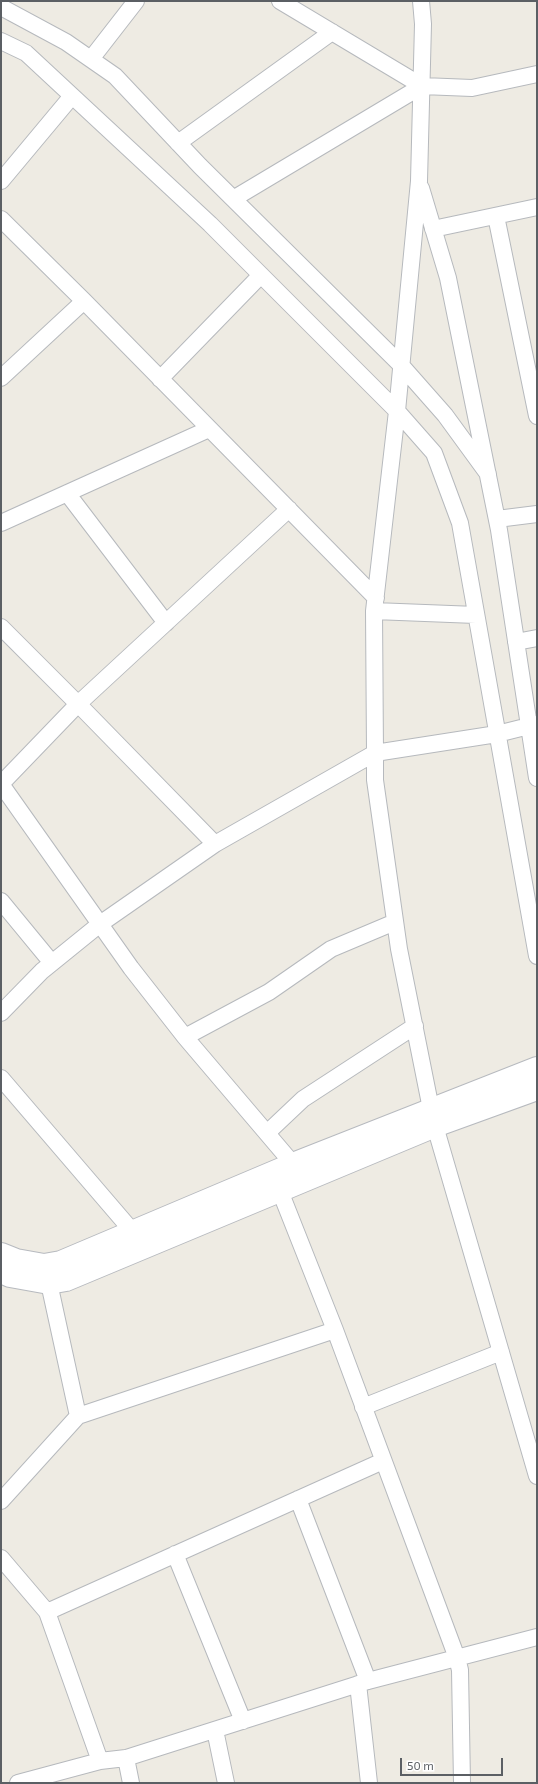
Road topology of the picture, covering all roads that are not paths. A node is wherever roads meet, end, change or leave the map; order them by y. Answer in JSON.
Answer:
{"nodes":[{"id":1,"x":136,"y":1,"type":"edge"},
{"id":2,"x":280,"y":1,"type":"edge"},
{"id":3,"x":420,"y":1,"type":"edge"},
{"id":4,"x":1,"y":7,"type":"edge"},
{"id":5,"x":332,"y":32,"type":"junction"},
{"id":6,"x":1,"y":41,"type":"edge"},
{"id":7,"x":91,"y":59,"type":"junction"},
{"id":8,"x":536,"y":77,"type":"edge"},
{"id":9,"x":422,"y":86,"type":"junction"},
{"id":10,"x":72,"y":96,"type":"junction"},
{"id":11,"x":178,"y":143,"type":"junction"},
{"id":12,"x":1,"y":181,"type":"edge"},
{"id":13,"x":419,"y":181,"type":"junction"},
{"id":14,"x":233,"y":199,"type":"junction"},
{"id":15,"x":537,"y":207,"type":"edge"},
{"id":16,"x":496,"y":216,"type":"junction"},
{"id":17,"x":1,"y":219,"type":"edge"},
{"id":18,"x":433,"y":229,"type":"junction"},
{"id":19,"x":261,"y":274,"type":"junction"},
{"id":20,"x":84,"y":301,"type":"junction"},
{"id":21,"x":400,"y":364,"type":"junction"},
{"id":22,"x":1,"y":378,"type":"edge"},
{"id":23,"x":160,"y":379,"type":"junction"},
{"id":24,"x":397,"y":411,"type":"junction"},
{"id":25,"x":537,"y":416,"type":"edge"},
{"id":26,"x":210,"y":429,"type":"junction"},
{"id":27,"x":488,"y":474,"type":"junction"},
{"id":28,"x":67,"y":493,"type":"junction"},
{"id":29,"x":289,"y":510,"type":"junction"},
{"id":30,"x":537,"y":514,"type":"edge"},
{"id":31,"x":497,"y":519,"type":"junction"},
{"id":32,"x":1,"y":523,"type":"edge"},
{"id":33,"x":375,"y":605,"type":"junction"},
{"id":34,"x":476,"y":615,"type":"junction"},
{"id":35,"x":166,"y":623,"type":"junction"},
{"id":36,"x":1,"y":627,"type":"edge"},
{"id":37,"x":537,"y":638,"type":"edge"},
{"id":38,"x":516,"y":642,"type":"junction"},
{"id":39,"x":78,"y":704,"type":"junction"},
{"id":40,"x":533,"y":725,"type":"edge"},
{"id":41,"x":497,"y":734,"type":"junction"},
{"id":42,"x":375,"y":752,"type":"junction"},
{"id":43,"x":537,"y":778,"type":"edge"},
{"id":44,"x":1,"y":784,"type":"edge"},
{"id":45,"x":215,"y":844,"type":"junction"},
{"id":46,"x":1,"y":901,"type":"edge"},
{"id":47,"x":395,"y":922,"type":"junction"},
{"id":48,"x":100,"y":924,"type":"junction"},
{"id":49,"x":537,"y":956,"type":"edge"},
{"id":50,"x":52,"y":963,"type":"junction"},
{"id":51,"x":1,"y":1013,"type":"edge"},
{"id":52,"x":415,"y":1026,"type":"junction"},
{"id":53,"x":185,"y":1037,"type":"junction"},
{"id":54,"x":537,"y":1068,"type":"edge"},
{"id":55,"x":1,"y":1078,"type":"edge"},
{"id":56,"x":537,"y":1089,"type":"edge"},
{"id":57,"x":433,"y":1118,"type":"junction"},
{"id":58,"x":267,"y":1133,"type":"junction"},
{"id":59,"x":297,"y":1173,"type":"junction"},
{"id":60,"x":280,"y":1191,"type":"junction"},
{"id":61,"x":133,"y":1232,"type":"junction"},
{"id":62,"x":1,"y":1254,"type":"edge"},
{"id":63,"x":1,"y":1272,"type":"edge"},
{"id":64,"x":50,"y":1283,"type":"junction"},
{"id":65,"x":334,"y":1330,"type":"junction"},
{"id":66,"x":501,"y":1352,"type":"junction"},
{"id":67,"x":363,"y":1407,"type":"junction"},
{"id":68,"x":78,"y":1416,"type":"junction"},
{"id":69,"x":383,"y":1461,"type":"junction"},
{"id":70,"x":537,"y":1476,"type":"edge"},
{"id":71,"x":298,"y":1499,"type":"junction"},
{"id":72,"x":1,"y":1501,"type":"edge"},
{"id":73,"x":175,"y":1554,"type":"junction"},
{"id":74,"x":1,"y":1558,"type":"edge"},
{"id":75,"x":47,"y":1612,"type":"junction"},
{"id":76,"x":537,"y":1637,"type":"edge"},
{"id":77,"x":457,"y":1658,"type":"junction"},
{"id":78,"x":363,"y":1683,"type":"junction"},
{"id":79,"x":243,"y":1721,"type":"junction"},
{"id":80,"x":215,"y":1730,"type":"junction"},
{"id":81,"x":126,"y":1758,"type":"junction"},
{"id":82,"x":100,"y":1761,"type":"junction"},
{"id":83,"x":18,"y":1783,"type":"edge"},
{"id":84,"x":131,"y":1783,"type":"edge"},
{"id":85,"x":226,"y":1783,"type":"edge"},
{"id":86,"x":369,"y":1783,"type":"edge"},
{"id":87,"x":462,"y":1783,"type":"edge"}],
"edges":[{"from":1,"to":7,"type":"street"},
{"from":2,"to":5,"type":"street"},
{"from":3,"to":9,"type":"street"},
{"from":4,"to":7,"type":"street"},
{"from":5,"to":9,"type":"street"},
{"from":5,"to":11,"type":"street"},
{"from":6,"to":10,"type":"street"},
{"from":7,"to":11,"type":"street"},
{"from":8,"to":9,"type":"street"},
{"from":9,"to":13,"type":"street"},
{"from":9,"to":14,"type":"street"},
{"from":10,"to":12,"type":"street"},
{"from":10,"to":19,"type":"street"},
{"from":11,"to":14,"type":"street"},
{"from":13,"to":18,"type":"street"},
{"from":13,"to":21,"type":"street"},
{"from":14,"to":21,"type":"street"},
{"from":15,"to":16,"type":"street"},
{"from":16,"to":18,"type":"street"},
{"from":16,"to":25,"type":"street"},
{"from":17,"to":20,"type":"street"},
{"from":18,"to":27,"type":"street"},
{"from":19,"to":23,"type":"street"},
{"from":19,"to":24,"type":"street"},
{"from":20,"to":22,"type":"street"},
{"from":20,"to":23,"type":"street"},
{"from":21,"to":24,"type":"street"},
{"from":21,"to":27,"type":"street"},
{"from":23,"to":26,"type":"street"},
{"from":24,"to":33,"type":"street"},
{"from":24,"to":34,"type":"street"},
{"from":26,"to":28,"type":"street"},
{"from":26,"to":29,"type":"street"},
{"from":27,"to":31,"type":"street"},
{"from":28,"to":32,"type":"street"},
{"from":28,"to":35,"type":"street"},
{"from":29,"to":33,"type":"street"},
{"from":29,"to":35,"type":"street"},
{"from":30,"to":31,"type":"street"},
{"from":31,"to":38,"type":"street"},
{"from":33,"to":34,"type":"street"},
{"from":33,"to":42,"type":"street"},
{"from":34,"to":41,"type":"street"},
{"from":35,"to":39,"type":"street"},
{"from":36,"to":39,"type":"street"},
{"from":37,"to":38,"type":"street"},
{"from":38,"to":40,"type":"street"},
{"from":39,"to":44,"type":"street"},
{"from":39,"to":45,"type":"street"},
{"from":40,"to":41,"type":"street"},
{"from":40,"to":43,"type":"street"},
{"from":41,"to":42,"type":"street"},
{"from":41,"to":49,"type":"street"},
{"from":42,"to":45,"type":"street"},
{"from":42,"to":47,"type":"street"},
{"from":44,"to":48,"type":"street"},
{"from":45,"to":48,"type":"street"},
{"from":46,"to":50,"type":"street"},
{"from":47,"to":52,"type":"street"},
{"from":47,"to":53,"type":"street"},
{"from":48,"to":50,"type":"street"},
{"from":48,"to":53,"type":"street"},
{"from":50,"to":51,"type":"street"},
{"from":52,"to":57,"type":"street"},
{"from":52,"to":58,"type":"street"},
{"from":53,"to":58,"type":"street"},
{"from":54,"to":57,"type":"main road"},
{"from":55,"to":61,"type":"street"},
{"from":56,"to":57,"type":"main road"},
{"from":57,"to":59,"type":"main road"},
{"from":57,"to":66,"type":"street"},
{"from":58,"to":59,"type":"street"},
{"from":59,"to":60,"type":"main road"},
{"from":59,"to":61,"type":"main road"},
{"from":60,"to":64,"type":"main road"},
{"from":60,"to":65,"type":"street"},
{"from":61,"to":62,"type":"main road"},
{"from":63,"to":64,"type":"main road"},
{"from":64,"to":68,"type":"street"},
{"from":65,"to":67,"type":"street"},
{"from":65,"to":68,"type":"street"},
{"from":66,"to":67,"type":"street"},
{"from":66,"to":70,"type":"street"},
{"from":67,"to":69,"type":"street"},
{"from":68,"to":72,"type":"street"},
{"from":69,"to":71,"type":"street"},
{"from":69,"to":77,"type":"street"},
{"from":71,"to":73,"type":"street"},
{"from":71,"to":78,"type":"street"},
{"from":73,"to":75,"type":"street"},
{"from":73,"to":79,"type":"street"},
{"from":74,"to":75,"type":"street"},
{"from":75,"to":82,"type":"street"},
{"from":76,"to":77,"type":"street"},
{"from":77,"to":78,"type":"street"},
{"from":77,"to":87,"type":"street"},
{"from":78,"to":79,"type":"street"},
{"from":78,"to":86,"type":"street"},
{"from":79,"to":80,"type":"street"},
{"from":80,"to":81,"type":"street"},
{"from":80,"to":85,"type":"street"},
{"from":81,"to":82,"type":"street"},
{"from":81,"to":84,"type":"street"},
{"from":82,"to":83,"type":"street"}]}
